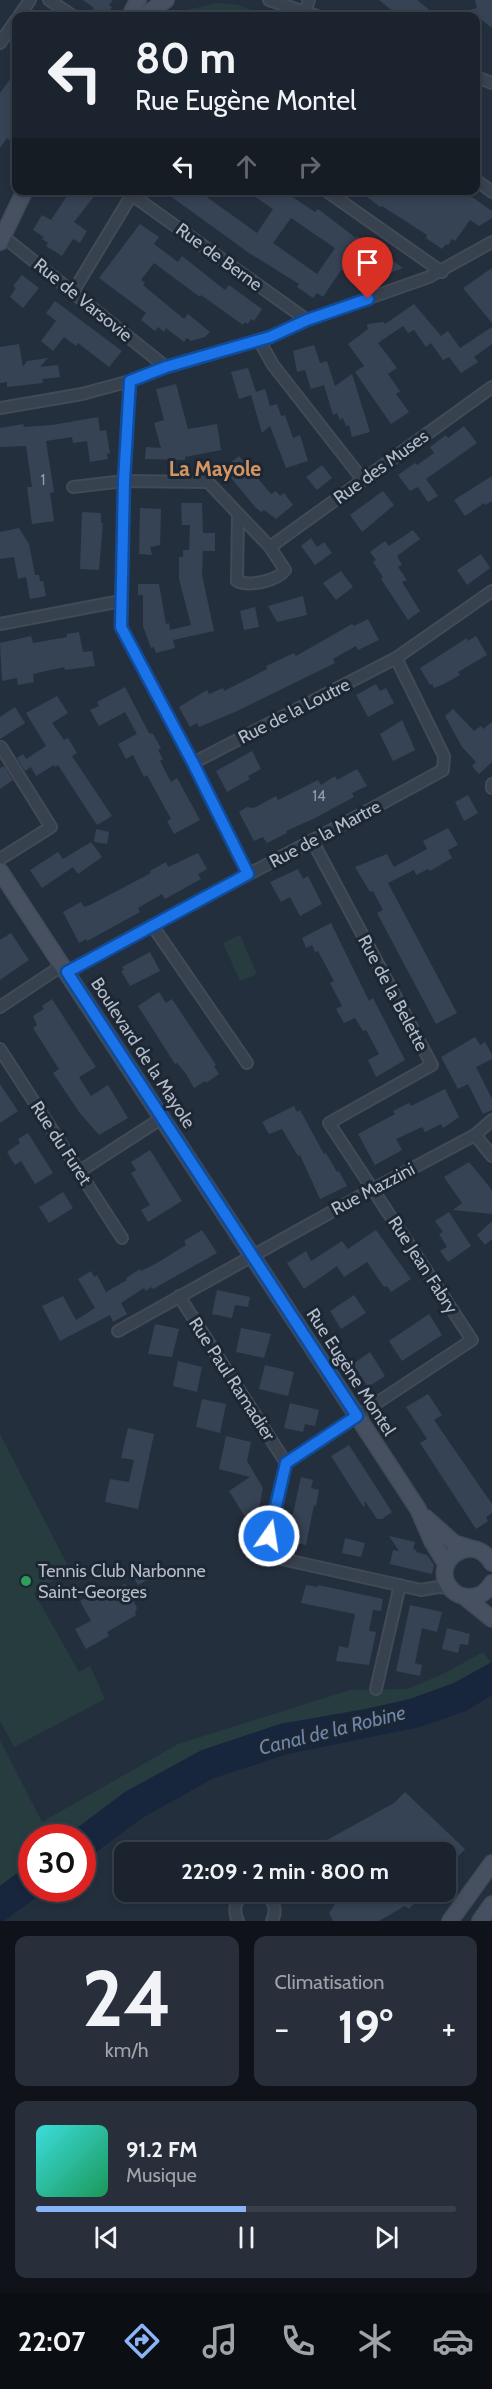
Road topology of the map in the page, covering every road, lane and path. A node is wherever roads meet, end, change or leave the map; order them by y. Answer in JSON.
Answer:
{"nodes":[{"id":1,"x":49,"y":0,"type":"edge"},
{"id":2,"x":166,"y":0,"type":"edge"},
{"id":3,"x":269,"y":0,"type":"edge"},
{"id":4,"x":309,"y":0,"type":"edge"},
{"id":5,"x":67,"y":12,"type":"edge"},
{"id":6,"x":150,"y":12,"type":"edge"},
{"id":7,"x":305,"y":12,"type":"joint"},
{"id":8,"x":12,"y":26,"type":"edge"},
{"id":9,"x":0,"y":43,"type":"edge"},
{"id":10,"x":22,"y":195,"type":"edge"},
{"id":11,"x":132,"y":195,"type":"edge"},
{"id":12,"x":136,"y":195,"type":"edge"},
{"id":13,"x":333,"y":195,"type":"edge"},
{"id":14,"x":1,"y":237,"type":"edge"},
{"id":15,"x":492,"y":242,"type":"edge"},
{"id":16,"x":442,"y":272,"type":"junction"},
{"id":17,"x":73,"y":291,"type":"junction"},
{"id":18,"x":307,"y":320,"type":"junction"},
{"id":19,"x":259,"y":340,"type":"junction"},
{"id":20,"x":166,"y":367,"type":"junction"},
{"id":21,"x":130,"y":381,"type":"junction"},
{"id":22,"x":492,"y":387,"type":"edge"},
{"id":23,"x":0,"y":408,"type":"edge"},
{"id":24,"x":363,"y":480,"type":"junction"},
{"id":25,"x":124,"y":481,"type":"junction"},
{"id":26,"x":73,"y":487,"type":"dead end"},
{"id":27,"x":238,"y":515,"type":"junction"},
{"id":28,"x":270,"y":547,"type":"junction"},
{"id":29,"x":492,"y":591,"type":"edge"},
{"id":30,"x":121,"y":602,"type":"junction"},
{"id":31,"x":0,"y":624,"type":"edge"},
{"id":32,"x":396,"y":658,"type":"junction"},
{"id":33,"x":1,"y":747,"type":"edge"},
{"id":34,"x":193,"y":763,"type":"junction"},
{"id":35,"x":313,"y":842,"type":"junction"},
{"id":36,"x":0,"y":860,"type":"edge"},
{"id":37,"x":0,"y":871,"type":"edge"},
{"id":38,"x":248,"y":874,"type":"junction"},
{"id":39,"x":152,"y":925,"type":"junction"},
{"id":40,"x":65,"y":969,"type":"junction"},
{"id":41,"x":0,"y":1007,"type":"edge"},
{"id":42,"x":0,"y":1049,"type":"edge"},
{"id":43,"x":247,"y":1063,"type":"dead end"},
{"id":44,"x":162,"y":1118,"type":"junction"},
{"id":45,"x":492,"y":1120,"type":"edge"},
{"id":46,"x":475,"y":1135,"type":"junction"},
{"id":47,"x":492,"y":1156,"type":"edge"},
{"id":48,"x":80,"y":1171,"type":"junction"},
{"id":49,"x":373,"y":1189,"type":"junction"},
{"id":50,"x":122,"y":1238,"type":"dead end"},
{"id":51,"x":253,"y":1256,"type":"junction"},
{"id":52,"x":179,"y":1296,"type":"junction"},
{"id":53,"x":118,"y":1331,"type":"dead end"},
{"id":54,"x":357,"y":1416,"type":"junction"},
{"id":55,"x":286,"y":1463,"type":"junction"},
{"id":56,"x":417,"y":1509,"type":"junction"},
{"id":57,"x":484,"y":1551,"type":"edge"},
{"id":58,"x":446,"y":1564,"type":"junction"},
{"id":59,"x":400,"y":1585,"type":"junction"},
{"id":60,"x":492,"y":1587,"type":"edge"},
{"id":61,"x":450,"y":1588,"type":"junction"},
{"id":62,"x":466,"y":1598,"type":"junction"},
{"id":63,"x":492,"y":1619,"type":"edge"},
{"id":64,"x":376,"y":1689,"type":"dead end"},
{"id":65,"x":492,"y":1863,"type":"edge"},
{"id":66,"x":237,"y":1902,"type":"edge"},
{"id":67,"x":273,"y":1902,"type":"edge"},
{"id":68,"x":492,"y":1904,"type":"edge"},
{"id":69,"x":273,"y":1919,"type":"edge"},
{"id":70,"x":238,"y":1921,"type":"edge"},
{"id":71,"x":285,"y":1921,"type":"edge"},
{"id":72,"x":450,"y":1921,"type":"edge"},
{"id":73,"x":480,"y":1921,"type":"edge"}],
"edges":[{"from":1,"to":5,"type":"street"},
{"from":2,"to":6,"type":"main road"},
{"from":3,"to":7,"type":"street"},
{"from":4,"to":7,"type":"street"},
{"from":8,"to":9,"type":"street"},
{"from":10,"to":14,"type":"main road"},
{"from":11,"to":17,"type":"street"},
{"from":12,"to":18,"type":"street","name":"Rue de Berne"},
{"from":13,"to":16,"type":"street"},
{"from":14,"to":17,"type":"street","name":"Rue de Varsovie"},
{"from":15,"to":16,"type":"street"},
{"from":16,"to":18,"type":"street"},
{"from":17,"to":20,"type":"street","name":"Rue de Varsovie"},
{"from":18,"to":19,"type":"street"},
{"from":19,"to":20,"type":"street"},
{"from":19,"to":24,"type":"street"},
{"from":20,"to":21,"type":"street"},
{"from":21,"to":23,"type":"street"},
{"from":21,"to":25,"type":"street"},
{"from":22,"to":24,"type":"street","name":"Rue des Muses"},
{"from":24,"to":28,"type":"street","name":"Rue des Muses"},
{"from":25,"to":26,"type":"street"},
{"from":25,"to":27,"type":"street"},
{"from":25,"to":30,"type":"street"},
{"from":27,"to":28,"type":"street"},
{"from":27,"to":28,"type":"street"},
{"from":29,"to":32,"type":"street","name":"Rue de la Loutre"},
{"from":30,"to":31,"type":"street"},
{"from":30,"to":34,"type":"street"},
{"from":32,"to":34,"type":"street","name":"Rue de la Loutre"},
{"from":32,"to":35,"type":"street","name":"Rue de la Martre"},
{"from":33,"to":36,"type":"street"},
{"from":34,"to":38,"type":"street"},
{"from":35,"to":38,"type":"street","name":"Rue de la Martre"},
{"from":35,"to":49,"type":"street","name":"Rue de la Belette"},
{"from":37,"to":40,"type":"main road","name":"Boulevard de la Mayole"},
{"from":38,"to":39,"type":"street","name":"Rue de la Martre"},
{"from":39,"to":40,"type":"street","name":"Rue de la Martre"},
{"from":39,"to":43,"type":"street"},
{"from":40,"to":41,"type":"street","name":"Rue de la Martre"},
{"from":40,"to":44,"type":"main road","name":"Boulevard de la Mayole"},
{"from":42,"to":48,"type":"street","name":"Rue du Furet"},
{"from":44,"to":48,"type":"street"},
{"from":44,"to":51,"type":"main road","name":"Boulevard de la Mayole"},
{"from":45,"to":46,"type":"street","name":"Rue Mazzini"},
{"from":46,"to":47,"type":"street"},
{"from":46,"to":49,"type":"street","name":"Rue Mazzini"},
{"from":48,"to":50,"type":"street","name":"Rue du Furet"},
{"from":49,"to":51,"type":"street","name":"Rue Mazzini"},
{"from":49,"to":54,"type":"street","name":"Rue Jean Fabry"},
{"from":51,"to":52,"type":"street","name":"Rue Mazzini"},
{"from":51,"to":54,"type":"main road","name":"Rue Eugène Montel"},
{"from":52,"to":53,"type":"street","name":"Rue Mazzini"},
{"from":52,"to":55,"type":"street","name":"Rue Paul Ramadier"},
{"from":54,"to":55,"type":"street"},
{"from":54,"to":56,"type":"main road","name":"Rue Eugène Montel"},
{"from":55,"to":59,"type":"street"},
{"from":56,"to":57,"type":"main road","name":"Rue Eugène Montel"},
{"from":56,"to":58,"type":"main road","name":"Rue Eugène Montel"},
{"from":57,"to":58,"type":"main road"},
{"from":58,"to":61,"type":"main road"},
{"from":59,"to":61,"type":"street"},
{"from":59,"to":64,"type":"street"},
{"from":60,"to":62,"type":"main road"},
{"from":61,"to":62,"type":"main road"},
{"from":62,"to":63,"type":"main road"},
{"from":65,"to":72,"type":"main road"},
{"from":66,"to":70,"type":"street"},
{"from":67,"to":69,"type":"street"},
{"from":68,"to":73,"type":"main road"},
{"from":69,"to":71,"type":"street"}]}
